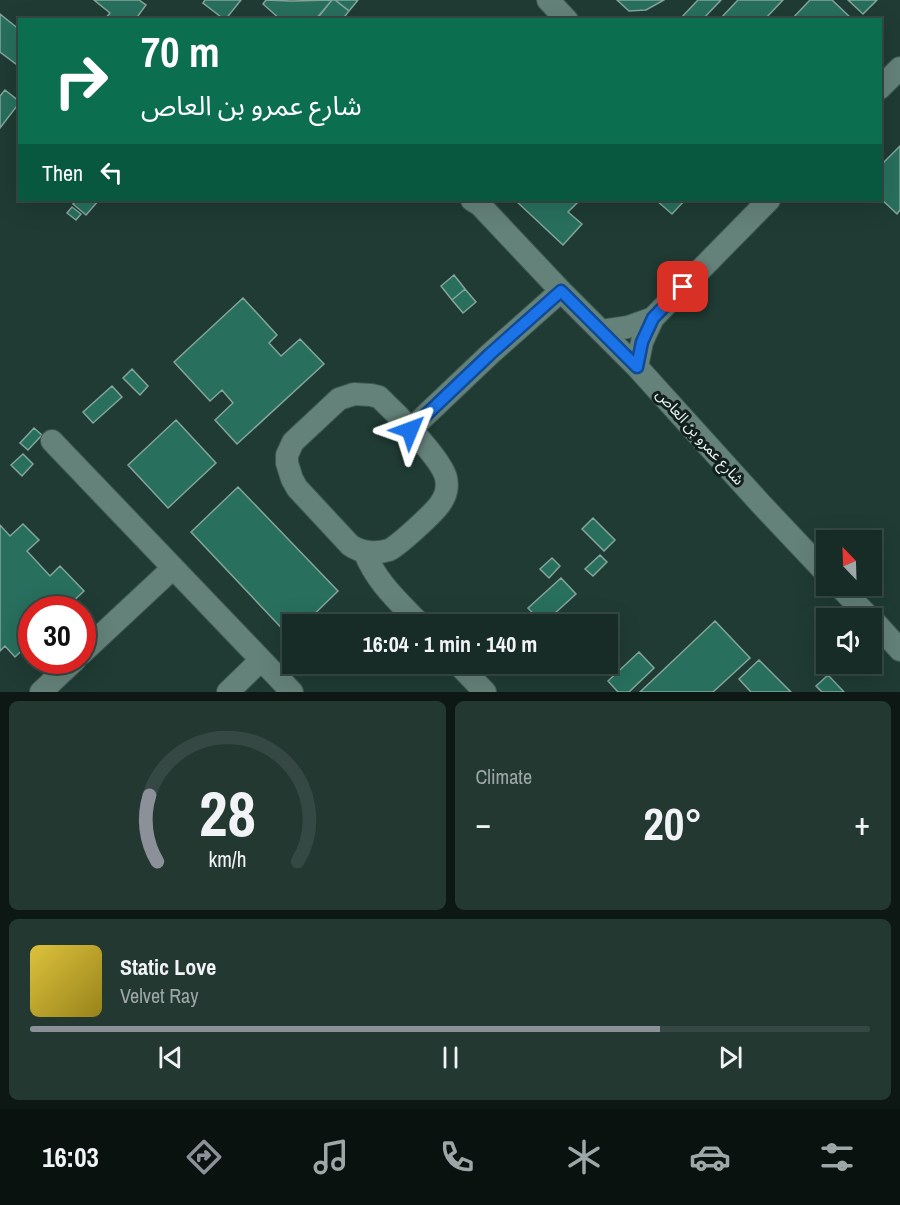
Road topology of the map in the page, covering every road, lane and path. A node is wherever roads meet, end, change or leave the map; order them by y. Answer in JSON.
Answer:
{"nodes":[{"id":1,"x":548,"y":0,"type":"edge"},
{"id":2,"x":565,"y":18,"type":"edge"},
{"id":3,"x":900,"y":68,"type":"edge"},
{"id":4,"x":882,"y":86,"type":"edge"},
{"id":5,"x":474,"y":201,"type":"edge"},
{"id":6,"x":756,"y":204,"type":"edge"},
{"id":7,"x":561,"y":291,"type":"junction"},
{"id":8,"x":653,"y":318,"type":"junction"},
{"id":9,"x":601,"y":331,"type":"junction"},
{"id":10,"x":637,"y":367,"type":"junction"},
{"id":11,"x":410,"y":430,"type":"junction"},
{"id":12,"x":52,"y":441,"type":"dead end"},
{"id":13,"x":364,"y":551,"type":"junction"},
{"id":14,"x":816,"y":562,"type":"edge"},
{"id":15,"x":173,"y":568,"type":"junction"},
{"id":16,"x":849,"y":596,"type":"edge"},
{"id":17,"x":860,"y":608,"type":"edge"},
{"id":18,"x":411,"y":614,"type":"edge"},
{"id":19,"x":882,"y":631,"type":"edge"},
{"id":20,"x":96,"y":640,"type":"edge"},
{"id":21,"x":900,"y":650,"type":"edge"},
{"id":22,"x":261,"y":660,"type":"junction"},
{"id":23,"x":60,"y":674,"type":"edge"},
{"id":24,"x":468,"y":674,"type":"edge"},
{"id":25,"x":41,"y":692,"type":"edge"},
{"id":26,"x":228,"y":692,"type":"edge"},
{"id":27,"x":292,"y":692,"type":"edge"},
{"id":28,"x":485,"y":692,"type":"edge"}],
"edges":[{"from":1,"to":2,"type":"street"},
{"from":3,"to":4,"type":"street"},
{"from":5,"to":7,"type":"street","name":"شارع عمرو بن العاص"},
{"from":6,"to":8,"type":"street"},
{"from":7,"to":9,"type":"street","name":"شارع عمرو بن العاص"},
{"from":7,"to":11,"type":"street"},
{"from":8,"to":9,"type":"street"},
{"from":8,"to":10,"type":"street"},
{"from":9,"to":10,"type":"street","name":"شارع عمرو بن العاص"},
{"from":10,"to":14,"type":"street","name":"شارع عمرو بن العاص"},
{"from":11,"to":13,"type":"street"},
{"from":11,"to":13,"type":"street"},
{"from":12,"to":15,"type":"street"},
{"from":13,"to":18,"type":"street"},
{"from":15,"to":20,"type":"street"},
{"from":15,"to":22,"type":"street"},
{"from":16,"to":17,"type":"street"},
{"from":19,"to":21,"type":"street"},
{"from":22,"to":26,"type":"street"},
{"from":22,"to":27,"type":"street"},
{"from":23,"to":25,"type":"street"},
{"from":24,"to":28,"type":"street"}]}
